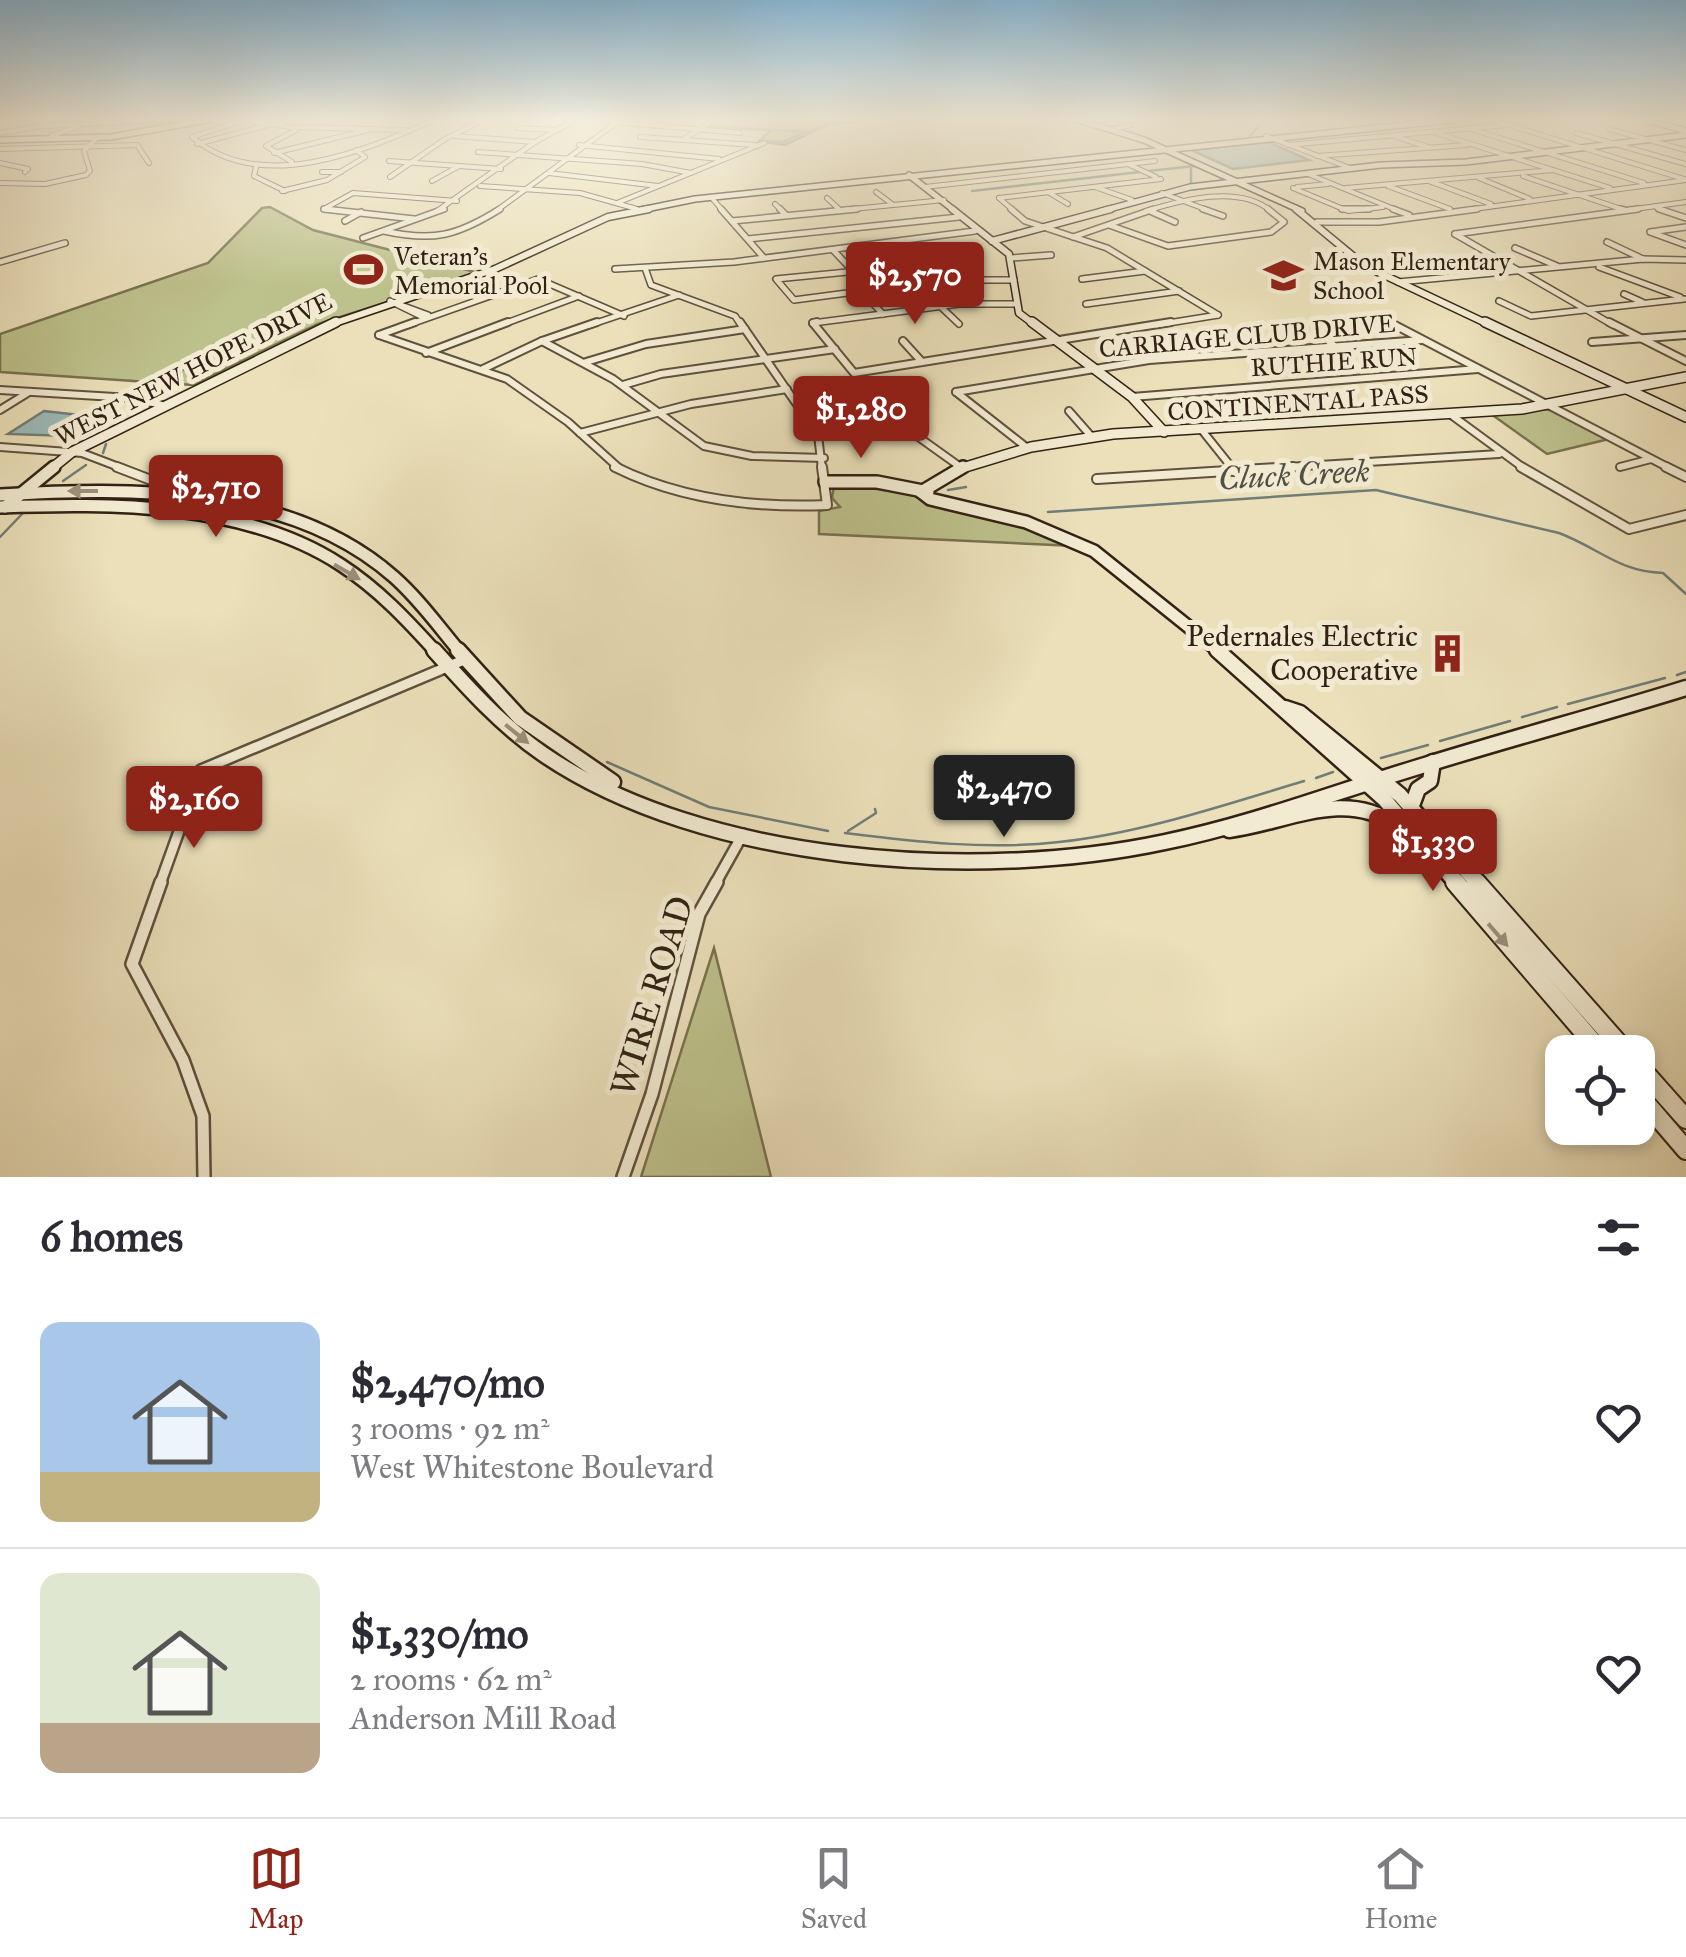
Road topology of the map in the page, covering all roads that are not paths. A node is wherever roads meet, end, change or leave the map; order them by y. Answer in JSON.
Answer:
{"nodes":[{"id":1,"x":82,"y":175,"type":"edge"},
{"id":2,"x":254,"y":175,"type":"edge"},
{"id":3,"x":331,"y":175,"type":"edge"},
{"id":4,"x":443,"y":175,"type":"edge"},
{"id":5,"x":494,"y":175,"type":"edge"},
{"id":6,"x":546,"y":175,"type":"edge"},
{"id":7,"x":564,"y":175,"type":"edge"},
{"id":8,"x":685,"y":175,"type":"edge"},
{"id":9,"x":909,"y":175,"type":"joint"},
{"id":10,"x":1028,"y":175,"type":"edge"},
{"id":11,"x":1151,"y":175,"type":"edge"},
{"id":12,"x":1225,"y":175,"type":"edge"},
{"id":13,"x":1300,"y":175,"type":"edge"},
{"id":14,"x":1310,"y":175,"type":"edge"},
{"id":15,"x":1519,"y":175,"type":"joint"},
{"id":16,"x":1568,"y":175,"type":"edge"},
{"id":17,"x":1618,"y":175,"type":"edge"},
{"id":18,"x":1478,"y":178,"type":"junction"},
{"id":19,"x":1423,"y":179,"type":"junction"},
{"id":20,"x":1686,"y":180,"type":"edge"},
{"id":21,"x":432,"y":181,"type":"dead end"},
{"id":22,"x":1241,"y":182,"type":"junction"},
{"id":23,"x":1332,"y":183,"type":"junction"},
{"id":24,"x":0,"y":184,"type":"edge"},
{"id":25,"x":1385,"y":184,"type":"junction"},
{"id":26,"x":1650,"y":185,"type":"junction"},
{"id":27,"x":480,"y":186,"type":"junction"},
{"id":28,"x":658,"y":186,"type":"junction"},
{"id":29,"x":926,"y":186,"type":"junction"},
{"id":30,"x":1096,"y":187,"type":"junction"},
{"id":31,"x":1346,"y":188,"type":"junction"},
{"id":32,"x":529,"y":189,"type":"junction"},
{"id":33,"x":282,"y":190,"type":"junction"},
{"id":34,"x":1614,"y":190,"type":"junction"},
{"id":35,"x":292,"y":192,"type":"dead end"},
{"id":36,"x":876,"y":192,"type":"dead end"},
{"id":37,"x":1048,"y":192,"type":"junction"},
{"id":38,"x":1162,"y":193,"type":"junction"},
{"id":39,"x":1577,"y":195,"type":"junction"},
{"id":40,"x":711,"y":197,"type":"junction"},
{"id":41,"x":827,"y":198,"type":"dead end"},
{"id":42,"x":944,"y":200,"type":"junction"},
{"id":43,"x":1132,"y":200,"type":"junction"},
{"id":44,"x":1534,"y":200,"type":"junction"},
{"id":45,"x":458,"y":201,"type":"junction"},
{"id":46,"x":1185,"y":201,"type":"junction"},
{"id":47,"x":1686,"y":202,"type":"edge"},
{"id":48,"x":616,"y":203,"type":"junction"},
{"id":49,"x":1285,"y":203,"type":"junction"},
{"id":50,"x":775,"y":204,"type":"dead end"},
{"id":51,"x":889,"y":204,"type":"junction"},
{"id":52,"x":1068,"y":204,"type":"dead end"},
{"id":53,"x":1495,"y":205,"type":"junction"},
{"id":54,"x":1259,"y":206,"type":"junction"},
{"id":55,"x":1387,"y":206,"type":"junction"},
{"id":56,"x":1653,"y":207,"type":"junction"},
{"id":57,"x":638,"y":210,"type":"junction"},
{"id":58,"x":837,"y":210,"type":"junction"},
{"id":59,"x":1625,"y":210,"type":"junction"},
{"id":60,"x":1150,"y":211,"type":"junction"},
{"id":61,"x":1454,"y":211,"type":"junction"},
{"id":62,"x":361,"y":212,"type":"junction"},
{"id":63,"x":783,"y":216,"type":"junction"},
{"id":64,"x":1223,"y":216,"type":"dead end"},
{"id":65,"x":958,"y":217,"type":"junction"},
{"id":66,"x":1414,"y":217,"type":"junction"},
{"id":67,"x":1686,"y":218,"type":"edge"},
{"id":68,"x":414,"y":220,"type":"junction"},
{"id":69,"x":345,"y":221,"type":"dead end"},
{"id":70,"x":732,"y":221,"type":"junction"},
{"id":71,"x":1174,"y":222,"type":"dead end"},
{"id":72,"x":1321,"y":222,"type":"junction"},
{"id":73,"x":1108,"y":225,"type":"junction"},
{"id":74,"x":1686,"y":226,"type":"edge"},
{"id":75,"x":1046,"y":228,"type":"junction"},
{"id":76,"x":384,"y":230,"type":"junction"},
{"id":77,"x":975,"y":231,"type":"junction"},
{"id":78,"x":1073,"y":236,"type":"junction"},
{"id":79,"x":363,"y":238,"type":"dead end"},
{"id":80,"x":748,"y":239,"type":"junction"},
{"id":81,"x":990,"y":240,"type":"junction"},
{"id":82,"x":1607,"y":242,"type":"dead end"},
{"id":83,"x":65,"y":243,"type":"dead end"},
{"id":84,"x":1686,"y":245,"type":"edge"},
{"id":85,"x":1516,"y":248,"type":"dead end"},
{"id":86,"x":833,"y":250,"type":"junction"},
{"id":87,"x":1051,"y":256,"type":"dead end"},
{"id":88,"x":764,"y":258,"type":"junction"},
{"id":89,"x":1011,"y":258,"type":"junction"},
{"id":90,"x":1643,"y":258,"type":"junction"},
{"id":91,"x":942,"y":260,"type":"dead end"},
{"id":92,"x":1686,"y":260,"type":"edge"},
{"id":93,"x":0,"y":262,"type":"edge"},
{"id":94,"x":1595,"y":265,"type":"junction"},
{"id":95,"x":645,"y":268,"type":"junction"},
{"id":96,"x":1561,"y":268,"type":"junction"},
{"id":97,"x":615,"y":269,"type":"dead end"},
{"id":98,"x":1144,"y":270,"type":"junction"},
{"id":99,"x":1522,"y":271,"type":"junction"},
{"id":100,"x":854,"y":272,"type":"junction"},
{"id":101,"x":1082,"y":279,"type":"dead end"},
{"id":102,"x":1014,"y":280,"type":"junction"},
{"id":103,"x":1401,"y":281,"type":"junction"},
{"id":104,"x":860,"y":292,"type":"junction"},
{"id":105,"x":1180,"y":292,"type":"junction"},
{"id":106,"x":1624,"y":294,"type":"dead end"},
{"id":107,"x":680,"y":295,"type":"junction"},
{"id":108,"x":579,"y":296,"type":"junction"},
{"id":109,"x":1685,"y":299,"type":"edge"},
{"id":110,"x":1498,"y":301,"type":"dead end"},
{"id":111,"x":392,"y":303,"type":"junction"},
{"id":112,"x":1015,"y":304,"type":"junction"},
{"id":113,"x":1086,"y":304,"type":"dead end"},
{"id":114,"x":1646,"y":304,"type":"junction"},
{"id":115,"x":940,"y":306,"type":"junction"},
{"id":116,"x":1588,"y":310,"type":"junction"},
{"id":117,"x":882,"y":314,"type":"junction"},
{"id":118,"x":426,"y":316,"type":"junction"},
{"id":119,"x":624,"y":316,"type":"junction"},
{"id":120,"x":1384,"y":320,"type":"dead end"},
{"id":121,"x":959,"y":324,"type":"dead end"},
{"id":122,"x":744,"y":329,"type":"junction"},
{"id":123,"x":1319,"y":333,"type":"dead end"},
{"id":124,"x":1686,"y":335,"type":"edge"},
{"id":125,"x":1422,"y":340,"type":"junction"},
{"id":126,"x":1639,"y":340,"type":"junction"},
{"id":127,"x":542,"y":341,"type":"junction"},
{"id":128,"x":903,"y":341,"type":"dead end"},
{"id":129,"x":1054,"y":341,"type":"junction"},
{"id":130,"x":1592,"y":342,"type":"dead end"},
{"id":131,"x":1247,"y":343,"type":"dead end"},
{"id":132,"x":834,"y":348,"type":"junction"},
{"id":133,"x":1338,"y":349,"type":"junction"},
{"id":134,"x":426,"y":353,"type":"junction"},
{"id":135,"x":1257,"y":354,"type":"junction"},
{"id":136,"x":765,"y":358,"type":"junction"},
{"id":137,"x":1686,"y":361,"type":"edge"},
{"id":138,"x":586,"y":362,"type":"junction"},
{"id":139,"x":922,"y":362,"type":"junction"},
{"id":140,"x":1090,"y":369,"type":"junction"},
{"id":141,"x":1478,"y":369,"type":"junction"},
{"id":142,"x":482,"y":370,"type":"junction"},
{"id":143,"x":1686,"y":377,"type":"edge"},
{"id":144,"x":622,"y":386,"type":"junction"},
{"id":145,"x":1629,"y":388,"type":"junction"},
{"id":146,"x":0,"y":390,"type":"edge"},
{"id":147,"x":787,"y":390,"type":"junction"},
{"id":148,"x":28,"y":392,"type":"junction"},
{"id":149,"x":1132,"y":396,"type":"junction"},
{"id":150,"x":1547,"y":404,"type":"junction"},
{"id":151,"x":162,"y":405,"type":"junction"},
{"id":152,"x":0,"y":410,"type":"edge"},
{"id":153,"x":1069,"y":411,"type":"dead end"},
{"id":154,"x":659,"y":412,"type":"junction"},
{"id":155,"x":1450,"y":414,"type":"junction"},
{"id":156,"x":1686,"y":415,"type":"edge"},
{"id":157,"x":811,"y":423,"type":"junction"},
{"id":158,"x":1202,"y":429,"type":"junction"},
{"id":159,"x":1164,"y":432,"type":"junction"},
{"id":160,"x":580,"y":433,"type":"junction"},
{"id":161,"x":1091,"y":436,"type":"junction"},
{"id":162,"x":0,"y":447,"type":"edge"},
{"id":163,"x":1026,"y":447,"type":"junction"},
{"id":164,"x":77,"y":452,"type":"junction"},
{"id":165,"x":1499,"y":454,"type":"junction"},
{"id":166,"x":824,"y":458,"type":"junction"},
{"id":167,"x":1652,"y":459,"type":"junction"},
{"id":168,"x":959,"y":466,"type":"junction"},
{"id":169,"x":1620,"y":467,"type":"dead end"},
{"id":170,"x":1234,"y":470,"type":"junction"},
{"id":171,"x":1686,"y":477,"type":"edge"},
{"id":172,"x":192,"y":479,"type":"dead end"},
{"id":173,"x":1097,"y":479,"type":"dead end"},
{"id":174,"x":825,"y":482,"type":"junction"},
{"id":175,"x":921,"y":492,"type":"junction"},
{"id":176,"x":12,"y":500,"type":"edge"},
{"id":177,"x":1686,"y":516,"type":"edge"},
{"id":178,"x":466,"y":659,"type":"junction"},
{"id":179,"x":447,"y":667,"type":"junction"},
{"id":180,"x":1686,"y":688,"type":"edge"},
{"id":181,"x":1433,"y":762,"type":"junction"},
{"id":182,"x":1372,"y":780,"type":"junction"},
{"id":183,"x":638,"y":798,"type":"junction"},
{"id":184,"x":1411,"y":808,"type":"junction"},
{"id":185,"x":1209,"y":831,"type":"junction"},
{"id":186,"x":744,"y":834,"type":"junction"},
{"id":187,"x":1428,"y":853,"type":"junction"},
{"id":188,"x":1586,"y":1035,"type":"edge"},
{"id":189,"x":1611,"y":1035,"type":"edge"},
{"id":190,"x":1655,"y":1084,"type":"edge"},
{"id":191,"x":1655,"y":1114,"type":"edge"},
{"id":192,"x":1686,"y":1119,"type":"edge"},
{"id":193,"x":1686,"y":1150,"type":"edge"},
{"id":194,"x":204,"y":1177,"type":"edge"},
{"id":195,"x":623,"y":1177,"type":"edge"}],
"edges":[{"from":1,"to":24,"type":"street"},
{"from":2,"to":33,"type":"street"},
{"from":3,"to":33,"type":"street"},
{"from":4,"to":21,"type":"street"},
{"from":5,"to":27,"type":"street"},
{"from":6,"to":32,"type":"street"},
{"from":7,"to":28,"type":"street"},
{"from":8,"to":28,"type":"street"},
{"from":9,"to":29,"type":"main road"},
{"from":9,"to":40,"type":"main road","name":"WEST NEW HOPE DRIVE"},
{"from":10,"to":29,"type":"street"},
{"from":11,"to":30,"type":"street"},
{"from":12,"to":22,"type":"main road"},
{"from":13,"to":22,"type":"main road"},
{"from":14,"to":23,"type":"street"},
{"from":15,"to":18,"type":"street"},
{"from":15,"to":39,"type":"street"},
{"from":16,"to":34,"type":"street"},
{"from":17,"to":26,"type":"street"},
{"from":18,"to":19,"type":"street"},
{"from":18,"to":44,"type":"street"},
{"from":19,"to":25,"type":"street"},
{"from":19,"to":53,"type":"street"},
{"from":20,"to":26,"type":"street"},
{"from":22,"to":38,"type":"main road"},
{"from":22,"to":49,"type":"main road"},
{"from":22,"to":72,"type":"main road"},
{"from":23,"to":31,"type":"street"},
{"from":23,"to":55,"type":"street"},
{"from":25,"to":31,"type":"street"},
{"from":25,"to":61,"type":"street"},
{"from":26,"to":34,"type":"street"},
{"from":27,"to":32,"type":"street"},
{"from":27,"to":45,"type":"street"},
{"from":28,"to":48,"type":"street"},
{"from":29,"to":42,"type":"main road"},
{"from":30,"to":37,"type":"street"},
{"from":30,"to":43,"type":"street"},
{"from":31,"to":55,"type":"street"},
{"from":32,"to":48,"type":"street"},
{"from":32,"to":76,"type":"street"},
{"from":33,"to":35,"type":"street"},
{"from":34,"to":39,"type":"street"},
{"from":36,"to":51,"type":"street"},
{"from":37,"to":52,"type":"street"},
{"from":37,"to":75,"type":"street"},
{"from":38,"to":43,"type":"main road"},
{"from":38,"to":46,"type":"street"},
{"from":39,"to":44,"type":"street"},
{"from":39,"to":59,"type":"street"},
{"from":40,"to":57,"type":"main road","name":"WEST NEW HOPE DRIVE"},
{"from":40,"to":70,"type":"street"},
{"from":41,"to":58,"type":"street"},
{"from":42,"to":51,"type":"street"},
{"from":42,"to":65,"type":"main road"},
{"from":43,"to":75,"type":"main road"},
{"from":44,"to":53,"type":"street"},
{"from":45,"to":62,"type":"street"},
{"from":45,"to":68,"type":"street"},
{"from":46,"to":54,"type":"street"},
{"from":46,"to":60,"type":"street"},
{"from":46,"to":64,"type":"street"},
{"from":47,"to":56,"type":"street"},
{"from":48,"to":57,"type":"street"},
{"from":49,"to":54,"type":"street"},
{"from":49,"to":72,"type":"main road"},
{"from":50,"to":63,"type":"street"},
{"from":51,"to":58,"type":"street"},
{"from":53,"to":61,"type":"street"},
{"from":54,"to":73,"type":"street"},
{"from":55,"to":66,"type":"street"},
{"from":56,"to":59,"type":"street"},
{"from":56,"to":67,"type":"street"},
{"from":57,"to":111,"type":"main road","name":"WEST NEW HOPE DRIVE"},
{"from":58,"to":63,"type":"street"},
{"from":59,"to":99,"type":"street"},
{"from":60,"to":71,"type":"street"},
{"from":60,"to":73,"type":"street"},
{"from":61,"to":66,"type":"street"},
{"from":62,"to":68,"type":"street"},
{"from":62,"to":69,"type":"street"},
{"from":63,"to":70,"type":"street"},
{"from":65,"to":77,"type":"main road"},
{"from":65,"to":80,"type":"street"},
{"from":66,"to":72,"type":"street"},
{"from":68,"to":76,"type":"street"},
{"from":70,"to":80,"type":"street"},
{"from":72,"to":103,"type":"main road"},
{"from":73,"to":78,"type":"street"},
{"from":74,"to":84,"type":"street"},
{"from":75,"to":78,"type":"street"},
{"from":75,"to":81,"type":"main road"},
{"from":76,"to":79,"type":"street"},
{"from":77,"to":81,"type":"main road"},
{"from":77,"to":86,"type":"street"},
{"from":78,"to":98,"type":"street"},
{"from":80,"to":88,"type":"street"},
{"from":81,"to":89,"type":"main road"},
{"from":82,"to":90,"type":"street"},
{"from":83,"to":93,"type":"street"},
{"from":85,"to":96,"type":"street"},
{"from":86,"to":88,"type":"street"},
{"from":86,"to":100,"type":"street"},
{"from":87,"to":89,"type":"street"},
{"from":88,"to":95,"type":"street"},
{"from":89,"to":102,"type":"main road"},
{"from":90,"to":92,"type":"street"},
{"from":90,"to":94,"type":"street"},
{"from":91,"to":102,"type":"street"},
{"from":94,"to":96,"type":"street"},
{"from":94,"to":109,"type":"street"},
{"from":95,"to":97,"type":"street"},
{"from":95,"to":107,"type":"street"},
{"from":96,"to":99,"type":"street"},
{"from":98,"to":101,"type":"street"},
{"from":98,"to":105,"type":"street"},
{"from":99,"to":103,"type":"street"},
{"from":99,"to":116,"type":"street"},
{"from":100,"to":104,"type":"street"},
{"from":100,"to":104,"type":"street"},
{"from":102,"to":112,"type":"main road"},
{"from":103,"to":145,"type":"main road"},
{"from":104,"to":117,"type":"street"},
{"from":105,"to":113,"type":"street"},
{"from":105,"to":129,"type":"street"},
{"from":106,"to":114,"type":"street"},
{"from":107,"to":119,"type":"street"},
{"from":107,"to":122,"type":"street"},
{"from":108,"to":118,"type":"street"},
{"from":108,"to":119,"type":"street"},
{"from":108,"to":134,"type":"street"},
{"from":109,"to":114,"type":"street"},
{"from":110,"to":116,"type":"street"},
{"from":111,"to":118,"type":"street"},
{"from":111,"to":151,"type":"main road","name":"WEST NEW HOPE DRIVE"},
{"from":111,"to":164,"type":"main road","name":"WEST NEW HOPE DRIVE"},
{"from":112,"to":115,"type":"street"},
{"from":112,"to":129,"type":"main road"},
{"from":114,"to":116,"type":"street"},
{"from":115,"to":117,"type":"street"},
{"from":115,"to":121,"type":"street"},
{"from":116,"to":126,"type":"street"},
{"from":117,"to":132,"type":"street"},
{"from":118,"to":134,"type":"street"},
{"from":119,"to":127,"type":"street"},
{"from":120,"to":125,"type":"street"},
{"from":122,"to":136,"type":"street"},
{"from":122,"to":138,"type":"street"},
{"from":123,"to":133,"type":"street"},
{"from":124,"to":126,"type":"street"},
{"from":125,"to":133,"type":"street","name":"CARRIAGE CLUB DRIVE"},
{"from":125,"to":141,"type":"street"},
{"from":126,"to":130,"type":"street"},
{"from":126,"to":137,"type":"street"},
{"from":127,"to":138,"type":"street"},
{"from":127,"to":142,"type":"street"},
{"from":128,"to":139,"type":"street"},
{"from":129,"to":139,"type":"street"},
{"from":129,"to":140,"type":"main road"},
{"from":131,"to":135,"type":"street"},
{"from":132,"to":136,"type":"street"},
{"from":132,"to":139,"type":"street"},
{"from":133,"to":135,"type":"street","name":"CARRIAGE CLUB DRIVE"},
{"from":134,"to":142,"type":"street"},
{"from":135,"to":140,"type":"street","name":"CARRIAGE CLUB DRIVE"},
{"from":136,"to":144,"type":"street"},
{"from":136,"to":147,"type":"street"},
{"from":138,"to":144,"type":"street"},
{"from":140,"to":149,"type":"main road"},
{"from":140,"to":163,"type":"street","name":"CARRIAGE CLUB DRIVE"},
{"from":141,"to":149,"type":"street","name":"RUTHIE RUN"},
{"from":141,"to":150,"type":"street"},
{"from":142,"to":160,"type":"street"},
{"from":143,"to":145,"type":"main road","name":"CONTINENTAL PASS"},
{"from":144,"to":154,"type":"street"},
{"from":145,"to":150,"type":"main road","name":"CONTINENTAL PASS"},
{"from":145,"to":156,"type":"main road"},
{"from":146,"to":148,"type":"street"},
{"from":147,"to":154,"type":"street"},
{"from":147,"to":157,"type":"street"},
{"from":148,"to":151,"type":"street"},
{"from":148,"to":152,"type":"street"},
{"from":149,"to":159,"type":"main road"},
{"from":150,"to":155,"type":"main road","name":"CONTINENTAL PASS"},
{"from":150,"to":167,"type":"street"},
{"from":151,"to":164,"type":"main road","name":"WEST NEW HOPE DRIVE"},
{"from":153,"to":161,"type":"street"},
{"from":154,"to":160,"type":"street"},
{"from":154,"to":166,"type":"street"},
{"from":155,"to":158,"type":"main road","name":"CONTINENTAL PASS"},
{"from":155,"to":165,"type":"street"},
{"from":157,"to":166,"type":"street"},
{"from":157,"to":168,"type":"street"},
{"from":158,"to":159,"type":"main road","name":"CONTINENTAL PASS"},
{"from":158,"to":170,"type":"street"},
{"from":159,"to":161,"type":"main road","name":"CONTINENTAL PASS"},
{"from":160,"to":174,"type":"street"},
{"from":161,"to":163,"type":"main road","name":"CONTINENTAL PASS"},
{"from":162,"to":164,"type":"street"},
{"from":163,"to":168,"type":"main road","name":"CONTINENTAL PASS"},
{"from":164,"to":172,"type":"street"},
{"from":164,"to":176,"type":"main road","name":"WEST NEW HOPE DRIVE"},
{"from":165,"to":170,"type":"street"},
{"from":165,"to":177,"type":"street"},
{"from":166,"to":174,"type":"street"},
{"from":167,"to":169,"type":"street"},
{"from":167,"to":171,"type":"street"},
{"from":168,"to":175,"type":"main road","name":"CONTINENTAL PASS"},
{"from":170,"to":173,"type":"street"},
{"from":174,"to":175,"type":"main road"},
{"from":175,"to":182,"type":"main road"},
{"from":178,"to":176,"type":"main road","one_way":true},
{"from":176,"to":179,"type":"main road","one_way":true},
{"from":178,"to":179,"type":"street"},
{"from":178,"to":183,"type":"main road"},
{"from":179,"to":183,"type":"main road","one_way":true},
{"from":179,"to":194,"type":"street"},
{"from":180,"to":181,"type":"main road"},
{"from":181,"to":182,"type":"main road"},
{"from":181,"to":184,"type":"main road"},
{"from":182,"to":184,"type":"main road"},
{"from":182,"to":185,"type":"main road"},
{"from":182,"to":187,"type":"main road"},
{"from":183,"to":186,"type":"main road"},
{"from":184,"to":189,"type":"main road"},
{"from":185,"to":186,"type":"main road"},
{"from":185,"to":187,"type":"main road"},
{"from":186,"to":195,"type":"street","name":"WIRE ROAD"},
{"from":187,"to":188,"type":"main road","one_way":true},
{"from":190,"to":192,"type":"main road"},
{"from":191,"to":193,"type":"main road"}]}
